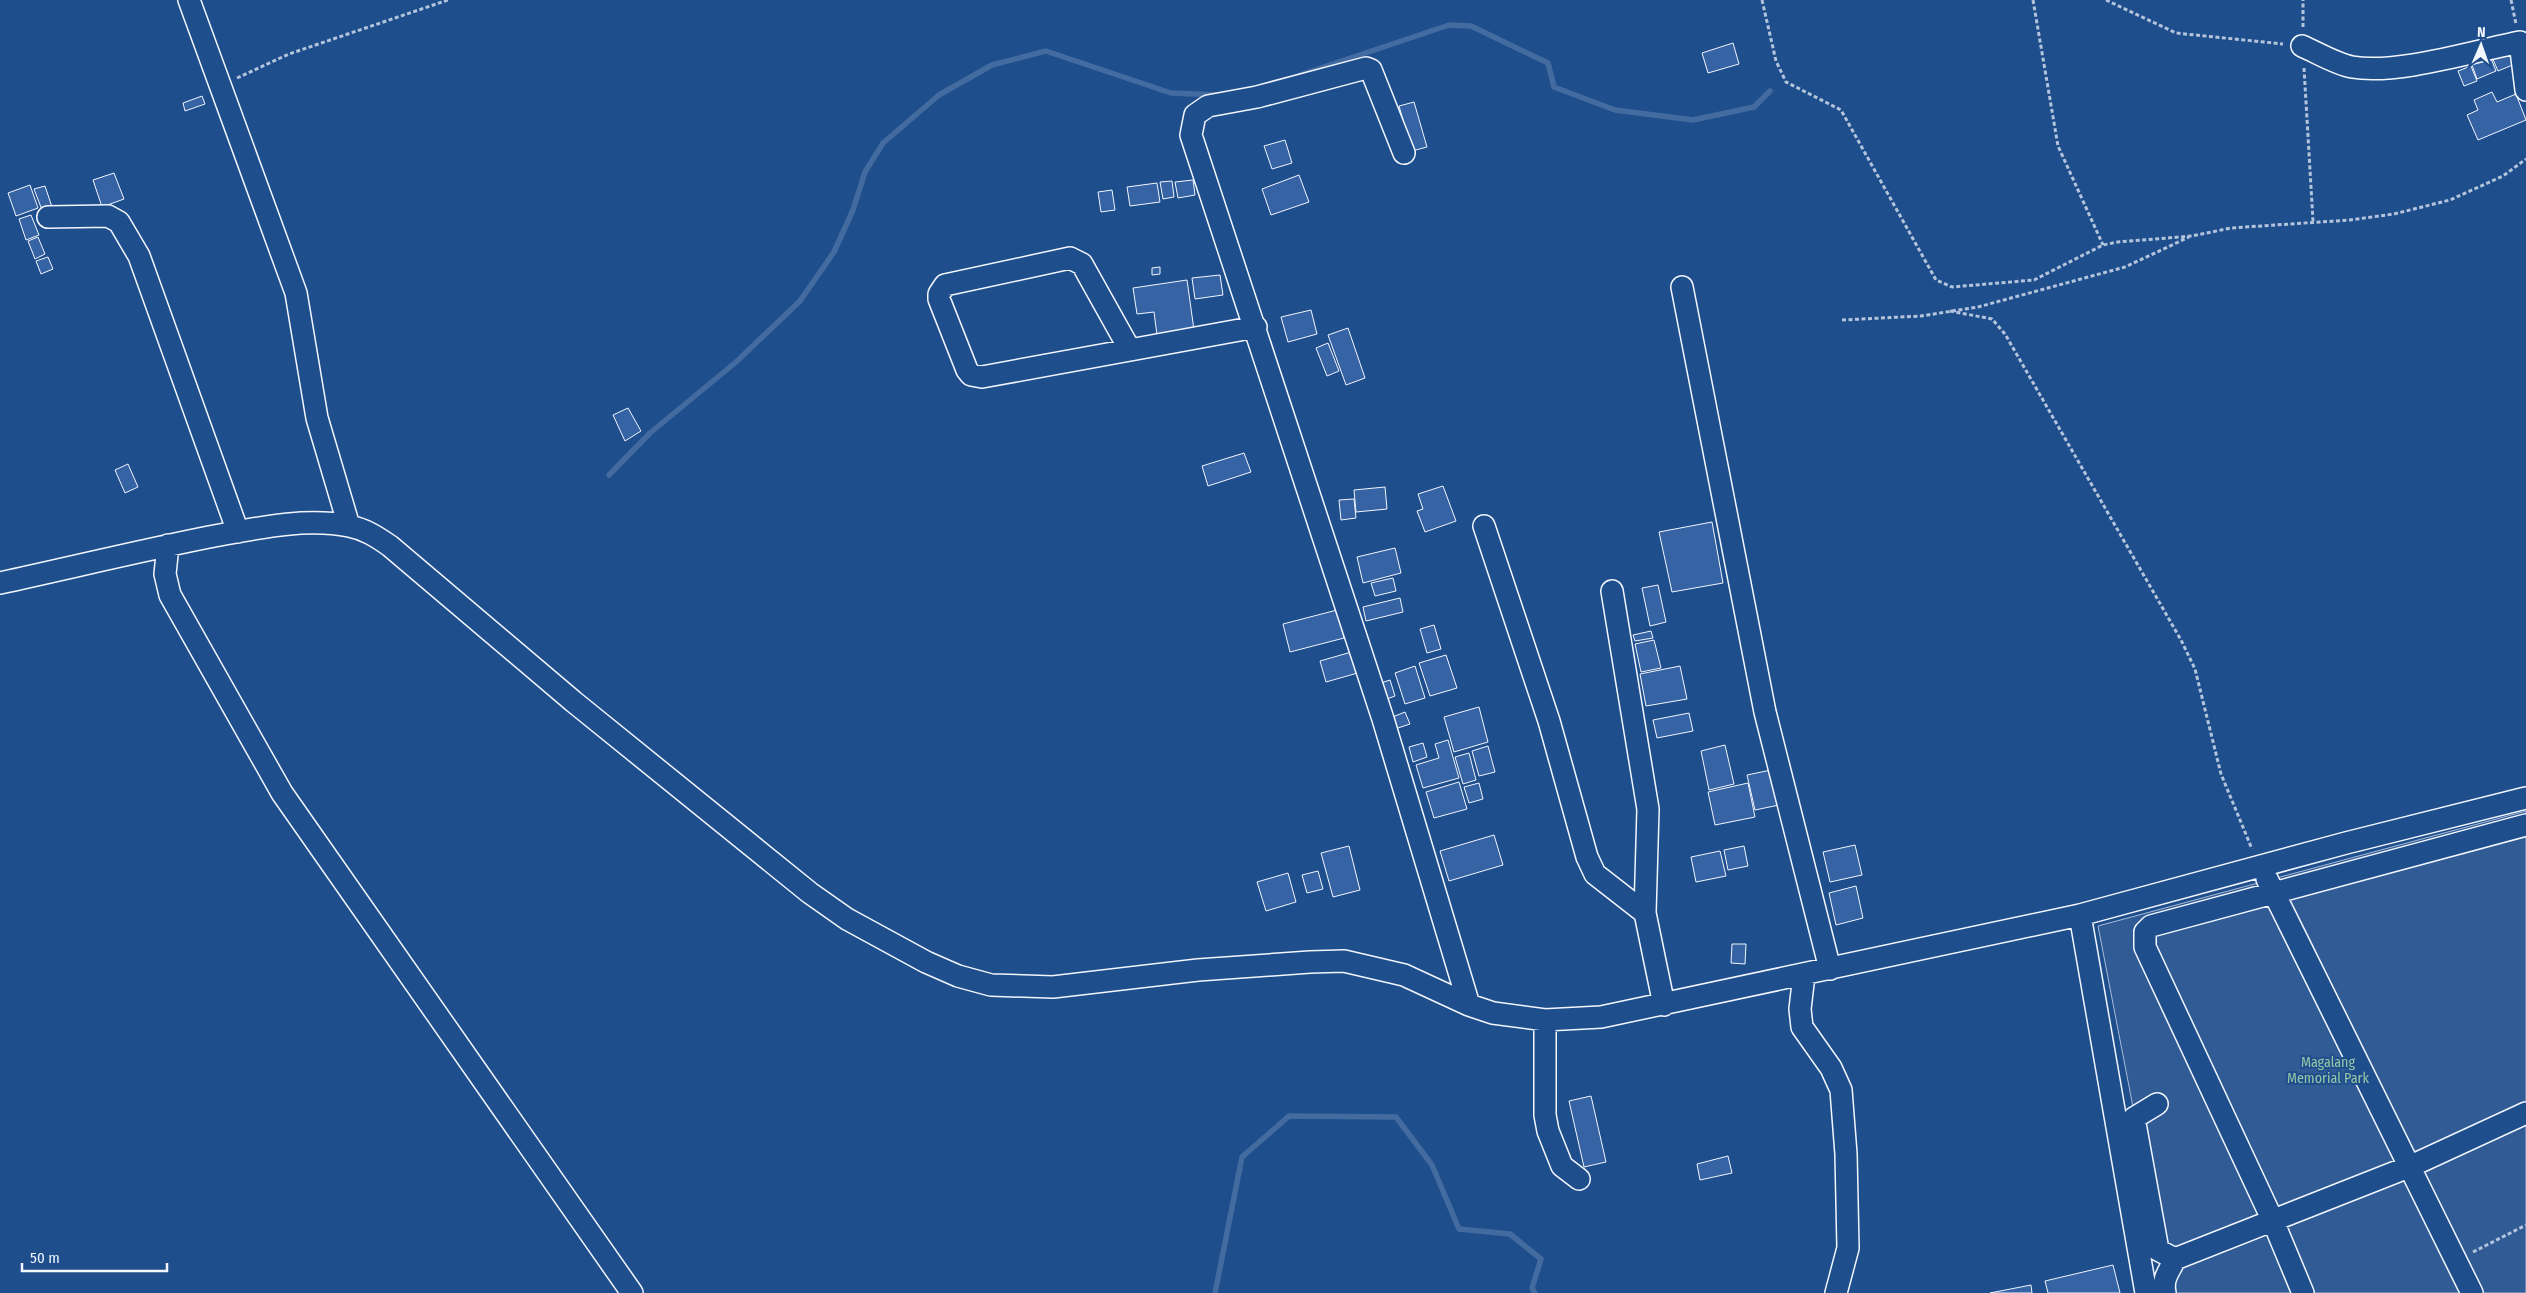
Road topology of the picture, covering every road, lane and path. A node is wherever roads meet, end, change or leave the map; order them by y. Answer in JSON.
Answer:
{"nodes":[{"id":1,"x":189,"y":0,"type":"edge"},
{"id":2,"x":448,"y":0,"type":"edge"},
{"id":3,"x":1762,"y":0,"type":"edge"},
{"id":4,"x":2034,"y":0,"type":"edge"},
{"id":5,"x":2106,"y":0,"type":"edge"},
{"id":6,"x":2303,"y":0,"type":"edge"},
{"id":7,"x":2302,"y":46,"type":"junction"},
{"id":8,"x":220,"y":84,"type":"junction"},
{"id":9,"x":2526,"y":90,"type":"edge"},
{"id":10,"x":1404,"y":153,"type":"dead end"},
{"id":11,"x":2526,"y":160,"type":"edge"},
{"id":12,"x":48,"y":217,"type":"dead end"},
{"id":13,"x":2313,"y":221,"type":"junction"},
{"id":14,"x":2192,"y":236,"type":"junction"},
{"id":15,"x":2103,"y":244,"type":"junction"},
{"id":16,"x":1682,"y":287,"type":"dead end"},
{"id":17,"x":1950,"y":311,"type":"junction"},
{"id":18,"x":1842,"y":320,"type":"dead end"},
{"id":19,"x":1256,"y":327,"type":"junction"},
{"id":20,"x":1130,"y":350,"type":"junction"},
{"id":21,"x":349,"y":526,"type":"junction"},
{"id":22,"x":1484,"y":526,"type":"dead end"},
{"id":23,"x":238,"y":532,"type":"junction"},
{"id":24,"x":168,"y":545,"type":"junction"},
{"id":25,"x":0,"y":583,"type":"edge"},
{"id":26,"x":1612,"y":591,"type":"dead end"},
{"id":27,"x":2526,"y":798,"type":"edge"},
{"id":28,"x":2526,"y":825,"type":"edge"},
{"id":29,"x":2260,"y":866,"type":"junction"},
{"id":30,"x":2273,"y":891,"type":"junction"},
{"id":31,"x":1645,"y":913,"type":"junction"},
{"id":32,"x":2080,"y":915,"type":"junction"},
{"id":33,"x":1830,"y":969,"type":"junction"},
{"id":34,"x":1804,"y":975,"type":"junction"},
{"id":35,"x":1469,"y":1005,"type":"junction"},
{"id":36,"x":1664,"y":1005,"type":"junction"},
{"id":37,"x":1544,"y":1020,"type":"junction"},
{"id":38,"x":2157,"y":1104,"type":"dead end"},
{"id":39,"x":2526,"y":1113,"type":"edge"},
{"id":40,"x":2411,"y":1166,"type":"junction"},
{"id":41,"x":1580,"y":1179,"type":"dead end"},
{"id":42,"x":2273,"y":1221,"type":"junction"},
{"id":43,"x":2526,"y":1226,"type":"edge"},
{"id":44,"x":2175,"y":1259,"type":"junction"},
{"id":45,"x":2456,"y":1260,"type":"junction"},
{"id":46,"x":632,"y":1293,"type":"edge"},
{"id":47,"x":1836,"y":1293,"type":"edge"},
{"id":48,"x":2146,"y":1293,"type":"edge"},
{"id":49,"x":2165,"y":1293,"type":"edge"},
{"id":50,"x":2303,"y":1293,"type":"edge"},
{"id":51,"x":2472,"y":1293,"type":"edge"}],
"edges":[{"from":1,"to":8,"type":"street"},
{"from":2,"to":8,"type":"path"},
{"from":3,"to":15,"type":"path"},
{"from":4,"to":15,"type":"path"},
{"from":5,"to":7,"type":"path"},
{"from":6,"to":7,"type":"path"},
{"from":7,"to":9,"type":"street"},
{"from":7,"to":13,"type":"path"},
{"from":8,"to":21,"type":"street"},
{"from":10,"to":19,"type":"street"},
{"from":11,"to":13,"type":"path"},
{"from":12,"to":23,"type":"street"},
{"from":13,"to":14,"type":"path"},
{"from":14,"to":15,"type":"path"},
{"from":14,"to":17,"type":"path"},
{"from":16,"to":33,"type":"street"},
{"from":17,"to":18,"type":"path"},
{"from":17,"to":29,"type":"path"},
{"from":19,"to":20,"type":"street"},
{"from":19,"to":35,"type":"street"},
{"from":20,"to":20,"type":"street"},
{"from":21,"to":23,"type":"street"},
{"from":21,"to":35,"type":"street"},
{"from":22,"to":31,"type":"street"},
{"from":23,"to":24,"type":"street"},
{"from":24,"to":25,"type":"street"},
{"from":24,"to":46,"type":"street"},
{"from":26,"to":31,"type":"street"},
{"from":27,"to":29,"type":"street"},
{"from":28,"to":30,"type":"street"},
{"from":29,"to":30,"type":"street"},
{"from":29,"to":32,"type":"street"},
{"from":30,"to":40,"type":"street"},
{"from":30,"to":42,"type":"street"},
{"from":31,"to":36,"type":"street"},
{"from":32,"to":33,"type":"street"},
{"from":32,"to":48,"type":"street"},
{"from":33,"to":34,"type":"street"},
{"from":34,"to":36,"type":"street"},
{"from":34,"to":47,"type":"street"},
{"from":35,"to":37,"type":"street"},
{"from":36,"to":37,"type":"street"},
{"from":37,"to":41,"type":"street"},
{"from":38,"to":44,"type":"street"},
{"from":39,"to":40,"type":"street"},
{"from":40,"to":42,"type":"street"},
{"from":40,"to":45,"type":"street"},
{"from":42,"to":44,"type":"street"},
{"from":42,"to":50,"type":"street"},
{"from":43,"to":45,"type":"path"},
{"from":44,"to":49,"type":"street"},
{"from":45,"to":51,"type":"street"}]}
